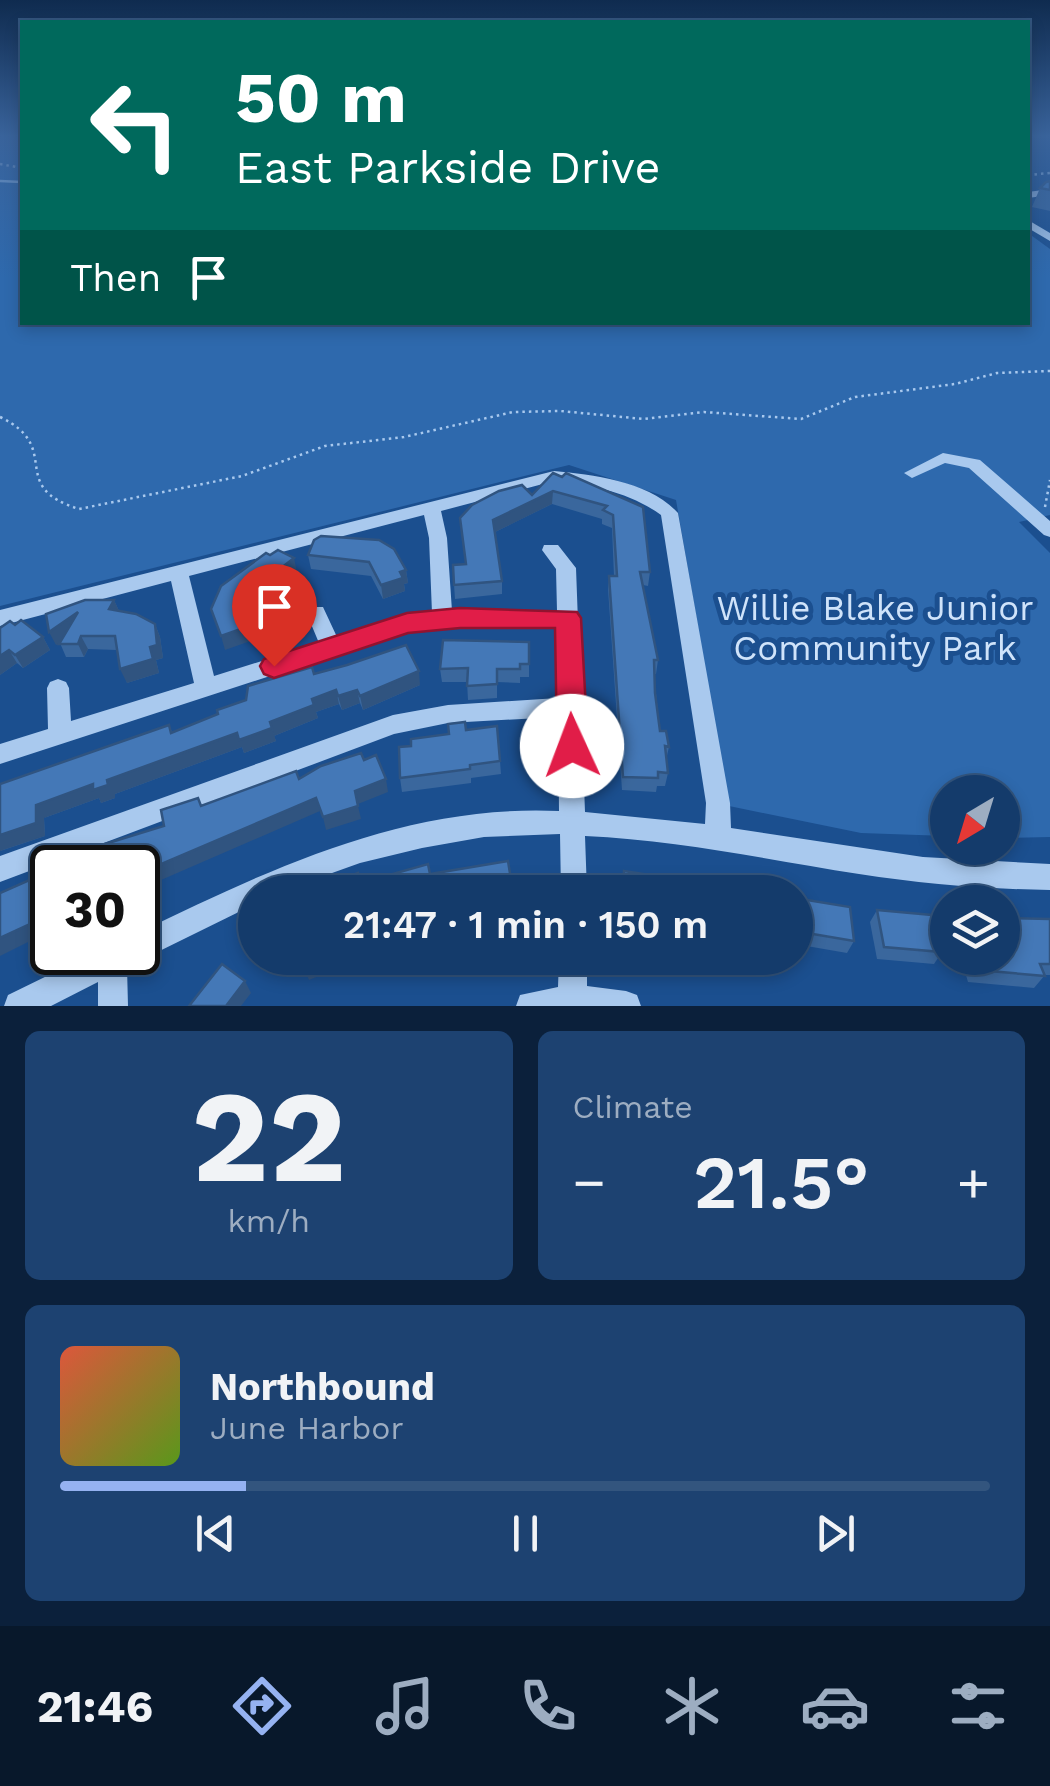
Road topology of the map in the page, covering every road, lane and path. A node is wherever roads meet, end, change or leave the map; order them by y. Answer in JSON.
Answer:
{"nodes":[{"id":1,"x":1050,"y":371,"type":"edge"},
{"id":2,"x":0,"y":417,"type":"edge"},
{"id":3,"x":26,"y":456,"type":"dead end"},
{"id":4,"x":912,"y":473,"type":"dead end"},
{"id":5,"x":1050,"y":480,"type":"edge"},
{"id":6,"x":55,"y":506,"type":"dead end"},
{"id":7,"x":431,"y":507,"type":"junction"},
{"id":8,"x":1044,"y":523,"type":"edge"},
{"id":9,"x":551,"y":550,"type":"dead end"},
{"id":10,"x":178,"y":571,"type":"junction"},
{"id":11,"x":316,"y":612,"type":"dead end"},
{"id":12,"x":0,"y":618,"type":"edge"},
{"id":13,"x":568,"y":618,"type":"junction"},
{"id":14,"x":442,"y":619,"type":"junction"},
{"id":15,"x":331,"y":647,"type":"junction"},
{"id":16,"x":58,"y":688,"type":"dead end"},
{"id":17,"x":206,"y":689,"type":"junction"},
{"id":18,"x":571,"y":707,"type":"junction"},
{"id":19,"x":60,"y":734,"type":"junction"},
{"id":20,"x":0,"y":754,"type":"edge"},
{"id":21,"x":576,"y":824,"type":"junction"},
{"id":22,"x":718,"y":838,"type":"junction"},
{"id":23,"x":0,"y":868,"type":"edge"},
{"id":24,"x":574,"y":875,"type":"edge"},
{"id":25,"x":1050,"y":877,"type":"edge"},
{"id":26,"x":160,"y":938,"type":"edge"},
{"id":27,"x":83,"y":975,"type":"edge"},
{"id":28,"x":121,"y":975,"type":"edge"},
{"id":29,"x":573,"y":975,"type":"edge"},
{"id":30,"x":572,"y":1002,"type":"edge"},
{"id":31,"x":19,"y":1006,"type":"edge"},
{"id":32,"x":113,"y":1006,"type":"edge"},
{"id":33,"x":530,"y":1006,"type":"edge"},
{"id":34,"x":626,"y":1006,"type":"edge"}],
"edges":[{"from":1,"to":6,"type":"path"},
{"from":2,"to":3,"type":"path"},
{"from":4,"to":8,"type":"street"},
{"from":5,"to":8,"type":"path"},
{"from":7,"to":10,"type":"street"},
{"from":7,"to":14,"type":"street"},
{"from":7,"to":22,"type":"street"},
{"from":9,"to":13,"type":"street"},
{"from":10,"to":12,"type":"street"},
{"from":10,"to":17,"type":"street"},
{"from":11,"to":15,"type":"street"},
{"from":13,"to":14,"type":"street"},
{"from":13,"to":18,"type":"street"},
{"from":14,"to":15,"type":"street"},
{"from":15,"to":17,"type":"street"},
{"from":16,"to":19,"type":"street"},
{"from":17,"to":19,"type":"street"},
{"from":18,"to":21,"type":"street"},
{"from":18,"to":23,"type":"street"},
{"from":19,"to":20,"type":"street"},
{"from":21,"to":22,"type":"street"},
{"from":21,"to":24,"type":"street"},
{"from":21,"to":26,"type":"street"},
{"from":22,"to":25,"type":"street"},
{"from":27,"to":31,"type":"street"},
{"from":28,"to":32,"type":"street"},
{"from":29,"to":30,"type":"street"},
{"from":30,"to":33,"type":"street"},
{"from":30,"to":34,"type":"street"}]}
